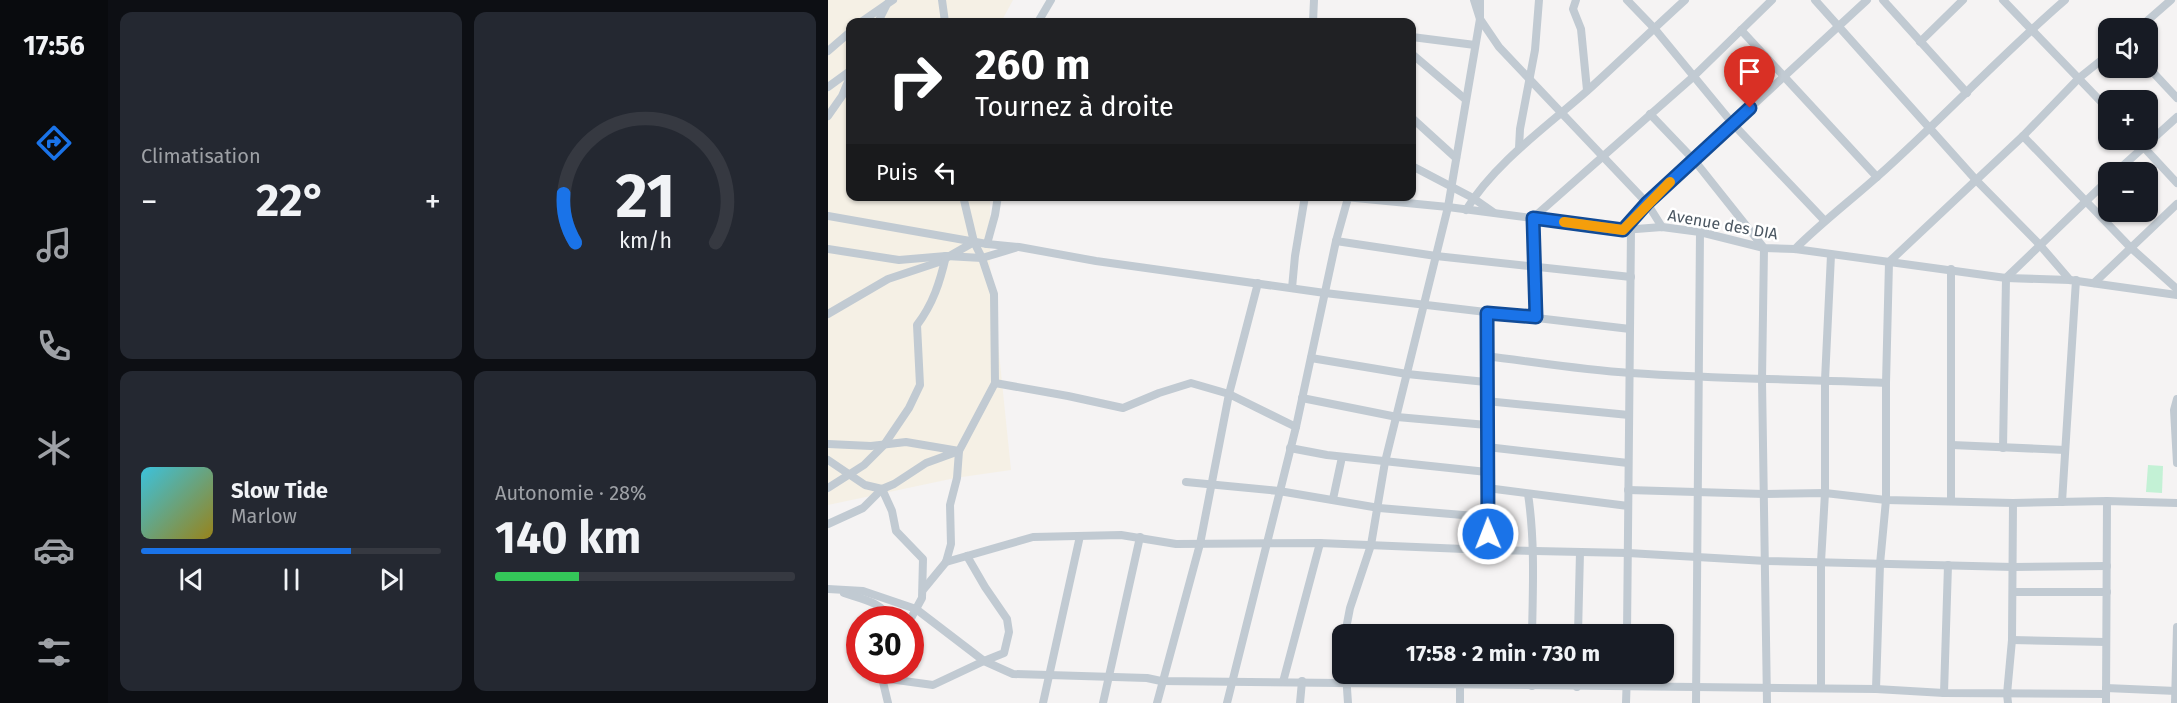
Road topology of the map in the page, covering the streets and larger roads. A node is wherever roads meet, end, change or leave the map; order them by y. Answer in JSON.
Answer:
{"nodes":[{"id":1,"x":942,"y":0,"type":"edge"},
{"id":2,"x":1051,"y":0,"type":"edge"},
{"id":3,"x":1314,"y":0,"type":"edge"},
{"id":4,"x":1473,"y":0,"type":"edge"},
{"id":5,"x":1480,"y":0,"type":"edge"},
{"id":6,"x":1539,"y":0,"type":"edge"},
{"id":7,"x":1565,"y":0,"type":"edge"},
{"id":8,"x":1576,"y":0,"type":"edge"},
{"id":9,"x":1627,"y":0,"type":"edge"},
{"id":10,"x":1685,"y":0,"type":"edge"},
{"id":11,"x":1772,"y":0,"type":"edge"},
{"id":12,"x":1815,"y":0,"type":"edge"},
{"id":13,"x":1868,"y":0,"type":"edge"},
{"id":14,"x":1883,"y":0,"type":"edge"},
{"id":15,"x":1964,"y":0,"type":"edge"},
{"id":16,"x":2003,"y":0,"type":"edge"},
{"id":17,"x":2065,"y":0,"type":"edge"},
{"id":18,"x":2171,"y":0,"type":"edge"},
{"id":19,"x":890,"y":2,"type":"edge"},
{"id":20,"x":1573,"y":9,"type":"junction"},
{"id":21,"x":867,"y":18,"type":"edge"},
{"id":22,"x":880,"y":18,"type":"edge"},
{"id":23,"x":944,"y":18,"type":"edge"},
{"id":24,"x":1040,"y":18,"type":"edge"},
{"id":25,"x":1313,"y":18,"type":"edge"},
{"id":26,"x":2150,"y":18,"type":"edge"},
{"id":27,"x":1480,"y":19,"type":"junction"},
{"id":28,"x":1839,"y":26,"type":"junction"},
{"id":29,"x":1654,"y":28,"type":"junction"},
{"id":30,"x":2030,"y":29,"type":"junction"},
{"id":31,"x":1741,"y":30,"type":"junction"},
{"id":32,"x":846,"y":35,"type":"edge"},
{"id":33,"x":1416,"y":38,"type":"edge"},
{"id":34,"x":1920,"y":42,"type":"junction"},
{"id":35,"x":1475,"y":45,"type":"junction"},
{"id":36,"x":828,"y":51,"type":"edge"},
{"id":37,"x":1416,"y":57,"type":"edge"},
{"id":38,"x":2098,"y":63,"type":"edge"},
{"id":39,"x":846,"y":74,"type":"edge"},
{"id":40,"x":1693,"y":77,"type":"junction"},
{"id":41,"x":1784,"y":77,"type":"junction"},
{"id":42,"x":2079,"y":78,"type":"junction"},
{"id":43,"x":2158,"y":78,"type":"edge"},
{"id":44,"x":1528,"y":80,"type":"junction"},
{"id":45,"x":846,"y":86,"type":"edge"},
{"id":46,"x":828,"y":87,"type":"edge"},
{"id":47,"x":1587,"y":90,"type":"junction"},
{"id":48,"x":1967,"y":93,"type":"junction"},
{"id":49,"x":2098,"y":98,"type":"edge"},
{"id":50,"x":1465,"y":99,"type":"junction"},
{"id":51,"x":2177,"y":99,"type":"edge"},
{"id":52,"x":1562,"y":111,"type":"junction"},
{"id":53,"x":1650,"y":114,"type":"junction"},
{"id":54,"x":828,"y":116,"type":"edge"},
{"id":55,"x":2177,"y":117,"type":"edge"},
{"id":56,"x":1416,"y":122,"type":"edge"},
{"id":57,"x":1733,"y":124,"type":"junction"},
{"id":58,"x":1929,"y":127,"type":"junction"},
{"id":59,"x":2158,"y":134,"type":"edge"},
{"id":60,"x":2023,"y":136,"type":"junction"},
{"id":61,"x":1519,"y":148,"type":"junction"},
{"id":62,"x":2141,"y":150,"type":"edge"},
{"id":63,"x":2147,"y":150,"type":"edge"},
{"id":64,"x":1604,"y":156,"type":"junction"},
{"id":65,"x":1456,"y":158,"type":"junction"},
{"id":66,"x":1694,"y":160,"type":"junction"},
{"id":67,"x":2127,"y":162,"type":"edge"},
{"id":68,"x":1416,"y":168,"type":"edge"},
{"id":69,"x":1877,"y":177,"type":"junction"},
{"id":70,"x":1976,"y":180,"type":"junction"},
{"id":71,"x":2177,"y":183,"type":"edge"},
{"id":72,"x":1451,"y":188,"type":"junction"},
{"id":73,"x":2098,"y":189,"type":"edge"},
{"id":74,"x":1473,"y":198,"type":"junction"},
{"id":75,"x":964,"y":201,"type":"edge"},
{"id":76,"x":997,"y":201,"type":"edge"},
{"id":77,"x":1304,"y":201,"type":"edge"},
{"id":78,"x":1347,"y":201,"type":"edge"},
{"id":79,"x":1381,"y":201,"type":"edge"},
{"id":80,"x":2085,"y":201,"type":"junction"},
{"id":81,"x":1647,"y":203,"type":"junction"},
{"id":82,"x":2177,"y":204,"type":"edge"},
{"id":83,"x":1448,"y":207,"type":"junction"},
{"id":84,"x":1466,"y":210,"type":"junction"},
{"id":85,"x":1494,"y":213,"type":"junction"},
{"id":86,"x":828,"y":216,"type":"edge"},
{"id":87,"x":1533,"y":218,"type":"junction"},
{"id":88,"x":1824,"y":220,"type":"junction"},
{"id":89,"x":1662,"y":227,"type":"junction"},
{"id":90,"x":1627,"y":230,"type":"junction"},
{"id":91,"x":1700,"y":232,"type":"junction"},
{"id":92,"x":1336,"y":241,"type":"junction"},
{"id":93,"x":974,"y":242,"type":"junction"},
{"id":94,"x":987,"y":244,"type":"junction"},
{"id":95,"x":2039,"y":244,"type":"junction"},
{"id":96,"x":1019,"y":247,"type":"junction"},
{"id":97,"x":2130,"y":247,"type":"junction"},
{"id":98,"x":1764,"y":248,"type":"junction"},
{"id":99,"x":828,"y":249,"type":"edge"},
{"id":100,"x":1795,"y":249,"type":"junction"},
{"id":101,"x":1831,"y":255,"type":"junction"},
{"id":102,"x":946,"y":256,"type":"junction"},
{"id":103,"x":1436,"y":256,"type":"junction"},
{"id":104,"x":982,"y":258,"type":"junction"},
{"id":105,"x":1889,"y":262,"type":"junction"},
{"id":106,"x":1534,"y":267,"type":"junction"},
{"id":107,"x":1951,"y":269,"type":"junction"},
{"id":108,"x":1630,"y":277,"type":"junction"},
{"id":109,"x":2006,"y":278,"type":"junction"},
{"id":110,"x":2073,"y":280,"type":"junction"},
{"id":111,"x":1258,"y":283,"type":"junction"},
{"id":112,"x":2094,"y":283,"type":"junction"},
{"id":113,"x":1292,"y":288,"type":"junction"},
{"id":114,"x":2177,"y":289,"type":"edge"},
{"id":115,"x":1325,"y":293,"type":"junction"},
{"id":116,"x":2177,"y":295,"type":"edge"},
{"id":117,"x":1424,"y":304,"type":"junction"},
{"id":118,"x":1487,"y":313,"type":"junction"},
{"id":119,"x":828,"y":314,"type":"edge"},
{"id":120,"x":1536,"y":317,"type":"junction"},
{"id":121,"x":1630,"y":329,"type":"junction"},
{"id":122,"x":1486,"y":356,"type":"junction"},
{"id":123,"x":1311,"y":358,"type":"junction"},
{"id":124,"x":1630,"y":373,"type":"junction"},
{"id":125,"x":1407,"y":374,"type":"junction"},
{"id":126,"x":1699,"y":376,"type":"junction"},
{"id":127,"x":1762,"y":380,"type":"junction"},
{"id":128,"x":1825,"y":380,"type":"junction"},
{"id":129,"x":1486,"y":382,"type":"junction"},
{"id":130,"x":995,"y":383,"type":"junction"},
{"id":131,"x":1886,"y":383,"type":"junction"},
{"id":132,"x":1229,"y":394,"type":"junction"},
{"id":133,"x":1302,"y":398,"type":"junction"},
{"id":134,"x":2177,"y":399,"type":"edge"},
{"id":135,"x":1486,"y":401,"type":"junction"},
{"id":136,"x":1629,"y":415,"type":"junction"},
{"id":137,"x":1397,"y":417,"type":"junction"},
{"id":138,"x":1487,"y":425,"type":"junction"},
{"id":139,"x":1296,"y":427,"type":"junction"},
{"id":140,"x":828,"y":444,"type":"edge"},
{"id":141,"x":884,"y":445,"type":"junction"},
{"id":142,"x":1952,"y":445,"type":"junction"},
{"id":143,"x":1487,"y":447,"type":"junction"},
{"id":144,"x":1290,"y":448,"type":"junction"},
{"id":145,"x":2003,"y":448,"type":"junction"},
{"id":146,"x":2065,"y":450,"type":"junction"},
{"id":147,"x":959,"y":451,"type":"junction"},
{"id":148,"x":2177,"y":455,"type":"edge"},
{"id":149,"x":1342,"y":457,"type":"junction"},
{"id":150,"x":828,"y":460,"type":"edge"},
{"id":151,"x":1385,"y":462,"type":"junction"},
{"id":152,"x":1628,"y":463,"type":"junction"},
{"id":153,"x":2177,"y":463,"type":"edge"},
{"id":154,"x":1487,"y":472,"type":"junction"},
{"id":155,"x":849,"y":473,"type":"junction"},
{"id":156,"x":1186,"y":482,"type":"dead end"},
{"id":157,"x":1211,"y":484,"type":"junction"},
{"id":158,"x":828,"y":488,"type":"edge"},
{"id":159,"x":1487,"y":488,"type":"junction"},
{"id":160,"x":882,"y":489,"type":"junction"},
{"id":161,"x":1279,"y":490,"type":"junction"},
{"id":162,"x":1628,"y":490,"type":"junction"},
{"id":163,"x":1697,"y":492,"type":"junction"},
{"id":164,"x":1825,"y":493,"type":"junction"},
{"id":165,"x":1528,"y":494,"type":"junction"},
{"id":166,"x":1764,"y":494,"type":"junction"},
{"id":167,"x":1333,"y":499,"type":"junction"},
{"id":168,"x":1886,"y":500,"type":"junction"},
{"id":169,"x":1951,"y":501,"type":"junction"},
{"id":170,"x":2107,"y":501,"type":"junction"},
{"id":171,"x":2062,"y":502,"type":"junction"},
{"id":172,"x":2013,"y":503,"type":"junction"},
{"id":173,"x":2177,"y":503,"type":"edge"},
{"id":174,"x":1628,"y":506,"type":"junction"},
{"id":175,"x":1379,"y":508,"type":"junction"},
{"id":176,"x":1487,"y":517,"type":"junction"},
{"id":177,"x":828,"y":524,"type":"edge"},
{"id":178,"x":1080,"y":536,"type":"junction"},
{"id":179,"x":1140,"y":537,"type":"junction"},
{"id":180,"x":1265,"y":543,"type":"junction"},
{"id":181,"x":1320,"y":543,"type":"junction"},
{"id":182,"x":1200,"y":544,"type":"junction"},
{"id":183,"x":1371,"y":546,"type":"junction"},
{"id":184,"x":1488,"y":550,"type":"junction"},
{"id":185,"x":1532,"y":550,"type":"junction"},
{"id":186,"x":1580,"y":552,"type":"junction"},
{"id":187,"x":1628,"y":553,"type":"junction"},
{"id":188,"x":967,"y":556,"type":"junction"},
{"id":189,"x":1696,"y":556,"type":"junction"},
{"id":190,"x":1766,"y":561,"type":"junction"},
{"id":191,"x":946,"y":562,"type":"junction"},
{"id":192,"x":1821,"y":562,"type":"junction"},
{"id":193,"x":1880,"y":564,"type":"junction"},
{"id":194,"x":1948,"y":565,"type":"junction"},
{"id":195,"x":2107,"y":566,"type":"junction"},
{"id":196,"x":2013,"y":567,"type":"junction"},
{"id":197,"x":828,"y":589,"type":"edge"},
{"id":198,"x":838,"y":590,"type":"junction"},
{"id":199,"x":923,"y":590,"type":"junction"},
{"id":200,"x":2013,"y":592,"type":"junction"},
{"id":201,"x":2107,"y":592,"type":"junction"},
{"id":202,"x":879,"y":606,"type":"edge"},
{"id":203,"x":907,"y":606,"type":"edge"},
{"id":204,"x":918,"y":606,"type":"edge"},
{"id":205,"x":924,"y":615,"type":"edge"},
{"id":206,"x":1347,"y":624,"type":"edge"},
{"id":207,"x":1533,"y":624,"type":"edge"},
{"id":208,"x":1578,"y":624,"type":"edge"},
{"id":209,"x":1627,"y":624,"type":"edge"},
{"id":210,"x":2177,"y":627,"type":"edge"},
{"id":211,"x":2012,"y":640,"type":"junction"},
{"id":212,"x":2106,"y":642,"type":"junction"},
{"id":213,"x":984,"y":661,"type":"junction"},
{"id":214,"x":1048,"y":675,"type":"junction"},
{"id":215,"x":1110,"y":677,"type":"junction"},
{"id":216,"x":1161,"y":681,"type":"junction"},
{"id":217,"x":1231,"y":681,"type":"junction"},
{"id":218,"x":1302,"y":681,"type":"junction"},
{"id":219,"x":1283,"y":682,"type":"junction"},
{"id":220,"x":1332,"y":682,"type":"edge"},
{"id":221,"x":885,"y":684,"type":"edge"},
{"id":222,"x":924,"y":684,"type":"edge"},
{"id":223,"x":1348,"y":684,"type":"edge"},
{"id":224,"x":1404,"y":684,"type":"edge"},
{"id":225,"x":1577,"y":684,"type":"edge"},
{"id":226,"x":1460,"y":685,"type":"junction"},
{"id":227,"x":1532,"y":686,"type":"joint"},
{"id":228,"x":1577,"y":687,"type":"junction"},
{"id":229,"x":1626,"y":687,"type":"junction"},
{"id":230,"x":1697,"y":687,"type":"junction"},
{"id":231,"x":2176,"y":687,"type":"edge"},
{"id":232,"x":1821,"y":688,"type":"junction"},
{"id":233,"x":1768,"y":689,"type":"junction"},
{"id":234,"x":1876,"y":689,"type":"junction"},
{"id":235,"x":1944,"y":693,"type":"junction"},
{"id":236,"x":2007,"y":694,"type":"junction"},
{"id":237,"x":2106,"y":695,"type":"edge"},
{"id":238,"x":888,"y":703,"type":"edge"},
{"id":239,"x":1043,"y":703,"type":"edge"},
{"id":240,"x":1104,"y":703,"type":"edge"},
{"id":241,"x":1157,"y":703,"type":"edge"},
{"id":242,"x":1227,"y":703,"type":"edge"},
{"id":243,"x":1300,"y":703,"type":"edge"},
{"id":244,"x":1348,"y":703,"type":"edge"},
{"id":245,"x":1460,"y":703,"type":"edge"},
{"id":246,"x":1626,"y":703,"type":"edge"},
{"id":247,"x":1696,"y":703,"type":"edge"},
{"id":248,"x":1767,"y":703,"type":"edge"},
{"id":249,"x":2008,"y":703,"type":"edge"},
{"id":250,"x":2175,"y":703,"type":"edge"}],
"edges":[{"from":1,"to":23,"type":"street"},
{"from":2,"to":24,"type":"street"},
{"from":3,"to":25,"type":"street"},
{"from":4,"to":27,"type":"street"},
{"from":5,"to":27,"type":"street"},
{"from":6,"to":44,"type":"street"},
{"from":7,"to":20,"type":"street"},
{"from":8,"to":20,"type":"street"},
{"from":9,"to":29,"type":"street"},
{"from":10,"to":29,"type":"street"},
{"from":11,"to":31,"type":"street"},
{"from":12,"to":28,"type":"street"},
{"from":13,"to":28,"type":"street"},
{"from":14,"to":34,"type":"street"},
{"from":15,"to":34,"type":"street"},
{"from":16,"to":30,"type":"street"},
{"from":17,"to":30,"type":"street"},
{"from":18,"to":26,"type":"street"},
{"from":19,"to":21,"type":"street"},
{"from":19,"to":22,"type":"street"},
{"from":20,"to":47,"type":"street"},
{"from":27,"to":35,"type":"street"},
{"from":27,"to":44,"type":"street"},
{"from":28,"to":41,"type":"street"},
{"from":28,"to":58,"type":"street"},
{"from":29,"to":40,"type":"street"},
{"from":29,"to":47,"type":"street"},
{"from":30,"to":42,"type":"street"},
{"from":30,"to":48,"type":"street"},
{"from":31,"to":40,"type":"street"},
{"from":31,"to":41,"type":"street"},
{"from":32,"to":36,"type":"street"},
{"from":33,"to":35,"type":"street"},
{"from":34,"to":48,"type":"street"},
{"from":35,"to":50,"type":"street"},
{"from":37,"to":50,"type":"street"},
{"from":38,"to":42,"type":"street"},
{"from":39,"to":46,"type":"street"},
{"from":40,"to":53,"type":"street"},
{"from":40,"to":57,"type":"street"},
{"from":41,"to":57,"type":"street"},
{"from":41,"to":69,"type":"street"},
{"from":42,"to":49,"type":"street"},
{"from":42,"to":60,"type":"street"},
{"from":43,"to":51,"type":"street"},
{"from":44,"to":52,"type":"street"},
{"from":44,"to":61,"type":"street"},
{"from":45,"to":54,"type":"street"},
{"from":47,"to":52,"type":"street"},
{"from":48,"to":58,"type":"street"},
{"from":50,"to":65,"type":"street"},
{"from":52,"to":61,"type":"street"},
{"from":52,"to":64,"type":"street"},
{"from":53,"to":64,"type":"street"},
{"from":53,"to":66,"type":"street"},
{"from":55,"to":59,"type":"street"},
{"from":56,"to":65,"type":"street"},
{"from":57,"to":66,"type":"street"},
{"from":57,"to":88,"type":"street"},
{"from":58,"to":69,"type":"street"},
{"from":58,"to":70,"type":"street"},
{"from":60,"to":70,"type":"street"},
{"from":60,"to":80,"type":"street"},
{"from":61,"to":74,"type":"street"},
{"from":62,"to":67,"type":"street"},
{"from":63,"to":71,"type":"street"},
{"from":64,"to":81,"type":"street"},
{"from":64,"to":87,"type":"street"},
{"from":65,"to":72,"type":"street"},
{"from":66,"to":81,"type":"street"},
{"from":66,"to":98,"type":"street"},
{"from":68,"to":72,"type":"street"},
{"from":69,"to":88,"type":"street"},
{"from":70,"to":95,"type":"street"},
{"from":70,"to":105,"type":"street"},
{"from":72,"to":74,"type":"street"},
{"from":72,"to":83,"type":"street"},
{"from":73,"to":80,"type":"street"},
{"from":74,"to":84,"type":"street"},
{"from":74,"to":85,"type":"street"},
{"from":75,"to":93,"type":"street"},
{"from":76,"to":94,"type":"street"},
{"from":77,"to":113,"type":"street"},
{"from":78,"to":92,"type":"street"},
{"from":79,"to":83,"type":"street","name":"Avenue des DIA"},
{"from":80,"to":95,"type":"street"},
{"from":80,"to":97,"type":"street"},
{"from":81,"to":89,"type":"street"},
{"from":81,"to":90,"type":"street"},
{"from":82,"to":97,"type":"street"},
{"from":83,"to":84,"type":"street","name":"Avenue des DIA"},
{"from":83,"to":103,"type":"street"},
{"from":84,"to":85,"type":"street","name":"Avenue des DIA"},
{"from":85,"to":87,"type":"street","name":"Avenue des DIA"},
{"from":86,"to":93,"type":"street"},
{"from":87,"to":90,"type":"street","name":"Avenue des DIA"},
{"from":87,"to":106,"type":"street"},
{"from":88,"to":100,"type":"street"},
{"from":89,"to":90,"type":"street","name":"Avenue des DIA"},
{"from":89,"to":91,"type":"street","name":"Avenue des DIA"},
{"from":90,"to":108,"type":"street"},
{"from":91,"to":98,"type":"street","name":"Avenue des DIA"},
{"from":91,"to":126,"type":"street"},
{"from":92,"to":103,"type":"street"},
{"from":92,"to":115,"type":"street"},
{"from":93,"to":94,"type":"street"},
{"from":93,"to":102,"type":"street"},
{"from":93,"to":104,"type":"street"},
{"from":94,"to":96,"type":"street"},
{"from":95,"to":109,"type":"street"},
{"from":95,"to":110,"type":"street"},
{"from":96,"to":104,"type":"street"},
{"from":96,"to":111,"type":"street"},
{"from":97,"to":112,"type":"street"},
{"from":97,"to":114,"type":"street"},
{"from":98,"to":100,"type":"street","name":"Avenue des DIA"},
{"from":98,"to":127,"type":"street"},
{"from":99,"to":102,"type":"street"},
{"from":100,"to":101,"type":"street","name":"Avenue des DIA"},
{"from":101,"to":105,"type":"street","name":"Avenue des DIA"},
{"from":101,"to":128,"type":"street"},
{"from":102,"to":104,"type":"street"},
{"from":102,"to":119,"type":"street"},
{"from":102,"to":141,"type":"street"},
{"from":103,"to":106,"type":"street"},
{"from":103,"to":117,"type":"street"},
{"from":104,"to":130,"type":"street"},
{"from":105,"to":107,"type":"street","name":"Avenue des DIA"},
{"from":105,"to":131,"type":"street"},
{"from":106,"to":108,"type":"street"},
{"from":106,"to":120,"type":"street"},
{"from":107,"to":109,"type":"street","name":"Avenue des DIA"},
{"from":107,"to":142,"type":"street"},
{"from":108,"to":121,"type":"street"},
{"from":109,"to":110,"type":"street","name":"Avenue des DIA"},
{"from":109,"to":145,"type":"street"},
{"from":110,"to":112,"type":"street","name":"Avenue des DIA"},
{"from":110,"to":146,"type":"street"},
{"from":111,"to":113,"type":"street"},
{"from":111,"to":132,"type":"street"},
{"from":112,"to":116,"type":"street","name":"Avenue des DIA"},
{"from":113,"to":115,"type":"street"},
{"from":115,"to":117,"type":"street"},
{"from":115,"to":123,"type":"street"},
{"from":117,"to":118,"type":"street"},
{"from":117,"to":125,"type":"street"},
{"from":118,"to":120,"type":"street"},
{"from":118,"to":122,"type":"street"},
{"from":120,"to":121,"type":"street"},
{"from":121,"to":124,"type":"street"},
{"from":122,"to":124,"type":"street"},
{"from":122,"to":129,"type":"street"},
{"from":123,"to":125,"type":"street"},
{"from":123,"to":133,"type":"street"},
{"from":124,"to":126,"type":"street"},
{"from":124,"to":136,"type":"street"},
{"from":125,"to":129,"type":"street"},
{"from":125,"to":137,"type":"street"},
{"from":126,"to":127,"type":"street"},
{"from":126,"to":163,"type":"street"},
{"from":127,"to":128,"type":"street"},
{"from":127,"to":166,"type":"street"},
{"from":128,"to":131,"type":"street"},
{"from":128,"to":164,"type":"street"},
{"from":129,"to":135,"type":"street"},
{"from":130,"to":132,"type":"street"},
{"from":130,"to":147,"type":"street"},
{"from":131,"to":168,"type":"street"},
{"from":132,"to":139,"type":"street"},
{"from":132,"to":157,"type":"street"},
{"from":133,"to":137,"type":"street"},
{"from":133,"to":139,"type":"street"},
{"from":134,"to":148,"type":"street"},
{"from":135,"to":136,"type":"street"},
{"from":135,"to":138,"type":"street"},
{"from":136,"to":152,"type":"street"},
{"from":137,"to":138,"type":"street"},
{"from":137,"to":151,"type":"street"},
{"from":138,"to":143,"type":"street"},
{"from":139,"to":144,"type":"street"},
{"from":140,"to":141,"type":"street"},
{"from":141,"to":147,"type":"street"},
{"from":141,"to":155,"type":"street"},
{"from":142,"to":145,"type":"street"},
{"from":142,"to":169,"type":"street"},
{"from":143,"to":152,"type":"street"},
{"from":143,"to":154,"type":"street"},
{"from":144,"to":149,"type":"street"},
{"from":144,"to":161,"type":"street"},
{"from":145,"to":146,"type":"street"},
{"from":146,"to":171,"type":"street"},
{"from":147,"to":160,"type":"street"},
{"from":147,"to":191,"type":"street"},
{"from":148,"to":153,"type":"street"},
{"from":149,"to":151,"type":"street"},
{"from":149,"to":167,"type":"street"},
{"from":150,"to":155,"type":"street"},
{"from":151,"to":154,"type":"street"},
{"from":151,"to":175,"type":"street"},
{"from":152,"to":162,"type":"street"},
{"from":154,"to":159,"type":"street"},
{"from":155,"to":158,"type":"street"},
{"from":155,"to":160,"type":"street"},
{"from":156,"to":157,"type":"street"},
{"from":157,"to":161,"type":"street"},
{"from":157,"to":182,"type":"street"},
{"from":159,"to":165,"type":"street"},
{"from":159,"to":176,"type":"street"},
{"from":160,"to":177,"type":"street"},
{"from":160,"to":199,"type":"street"},
{"from":161,"to":167,"type":"street"},
{"from":161,"to":180,"type":"street"},
{"from":162,"to":163,"type":"street"},
{"from":162,"to":174,"type":"street"},
{"from":163,"to":166,"type":"street"},
{"from":163,"to":189,"type":"street"},
{"from":164,"to":166,"type":"street"},
{"from":164,"to":168,"type":"street"},
{"from":164,"to":192,"type":"street"},
{"from":165,"to":174,"type":"street"},
{"from":165,"to":185,"type":"street"},
{"from":166,"to":190,"type":"street"},
{"from":167,"to":175,"type":"street"},
{"from":168,"to":169,"type":"street"},
{"from":168,"to":193,"type":"street"},
{"from":169,"to":172,"type":"street"},
{"from":170,"to":171,"type":"street"},
{"from":170,"to":173,"type":"street"},
{"from":170,"to":195,"type":"street"},
{"from":171,"to":172,"type":"street"},
{"from":172,"to":196,"type":"street"},
{"from":174,"to":187,"type":"street"},
{"from":175,"to":176,"type":"street"},
{"from":175,"to":183,"type":"street"},
{"from":176,"to":184,"type":"street"},
{"from":178,"to":179,"type":"street"},
{"from":178,"to":188,"type":"street"},
{"from":178,"to":214,"type":"street"},
{"from":179,"to":182,"type":"street"},
{"from":179,"to":215,"type":"street"},
{"from":180,"to":181,"type":"street"},
{"from":180,"to":182,"type":"street"},
{"from":180,"to":217,"type":"street"},
{"from":181,"to":183,"type":"street"},
{"from":181,"to":219,"type":"street"},
{"from":182,"to":216,"type":"street"},
{"from":183,"to":184,"type":"street"},
{"from":183,"to":206,"type":"street"},
{"from":184,"to":185,"type":"street"},
{"from":185,"to":186,"type":"street"},
{"from":185,"to":207,"type":"street"},
{"from":186,"to":187,"type":"street"},
{"from":186,"to":208,"type":"street"},
{"from":187,"to":189,"type":"street"},
{"from":187,"to":209,"type":"street"},
{"from":188,"to":191,"type":"street"},
{"from":188,"to":213,"type":"street"},
{"from":189,"to":190,"type":"street"},
{"from":189,"to":230,"type":"street"},
{"from":190,"to":192,"type":"street"},
{"from":190,"to":233,"type":"street"},
{"from":191,"to":199,"type":"street"},
{"from":192,"to":193,"type":"street"},
{"from":192,"to":232,"type":"street"},
{"from":193,"to":194,"type":"street"},
{"from":193,"to":234,"type":"street"},
{"from":194,"to":196,"type":"street"},
{"from":194,"to":235,"type":"street"},
{"from":195,"to":196,"type":"street"},
{"from":195,"to":201,"type":"street"},
{"from":196,"to":200,"type":"street"},
{"from":197,"to":198,"type":"street"},
{"from":198,"to":202,"type":"street"},
{"from":198,"to":203,"type":"street"},
{"from":199,"to":204,"type":"street"},
{"from":200,"to":201,"type":"street"},
{"from":200,"to":211,"type":"street"},
{"from":201,"to":212,"type":"street"},
{"from":205,"to":213,"type":"street"},
{"from":210,"to":231,"type":"street"},
{"from":211,"to":212,"type":"street"},
{"from":211,"to":236,"type":"street"},
{"from":212,"to":237,"type":"street"},
{"from":213,"to":214,"type":"street"},
{"from":213,"to":222,"type":"street"},
{"from":214,"to":215,"type":"street"},
{"from":214,"to":239,"type":"street"},
{"from":215,"to":216,"type":"street"},
{"from":215,"to":240,"type":"street"},
{"from":216,"to":217,"type":"street"},
{"from":216,"to":241,"type":"street"},
{"from":217,"to":219,"type":"street"},
{"from":217,"to":242,"type":"street"},
{"from":218,"to":219,"type":"street"},
{"from":218,"to":220,"type":"street"},
{"from":218,"to":243,"type":"street"},
{"from":221,"to":238,"type":"street"},
{"from":223,"to":244,"type":"street"},
{"from":224,"to":226,"type":"street"},
{"from":225,"to":228,"type":"street"},
{"from":226,"to":227,"type":"street"},
{"from":226,"to":245,"type":"street"},
{"from":227,"to":228,"type":"street"},
{"from":228,"to":229,"type":"street"},
{"from":229,"to":230,"type":"street"},
{"from":229,"to":246,"type":"street"},
{"from":230,"to":233,"type":"street"},
{"from":230,"to":247,"type":"street"},
{"from":231,"to":237,"type":"street"},
{"from":231,"to":250,"type":"street"},
{"from":232,"to":233,"type":"street"},
{"from":232,"to":234,"type":"street"},
{"from":233,"to":248,"type":"street"},
{"from":234,"to":235,"type":"street"},
{"from":235,"to":236,"type":"street"},
{"from":236,"to":237,"type":"street"},
{"from":236,"to":249,"type":"street"}]}
